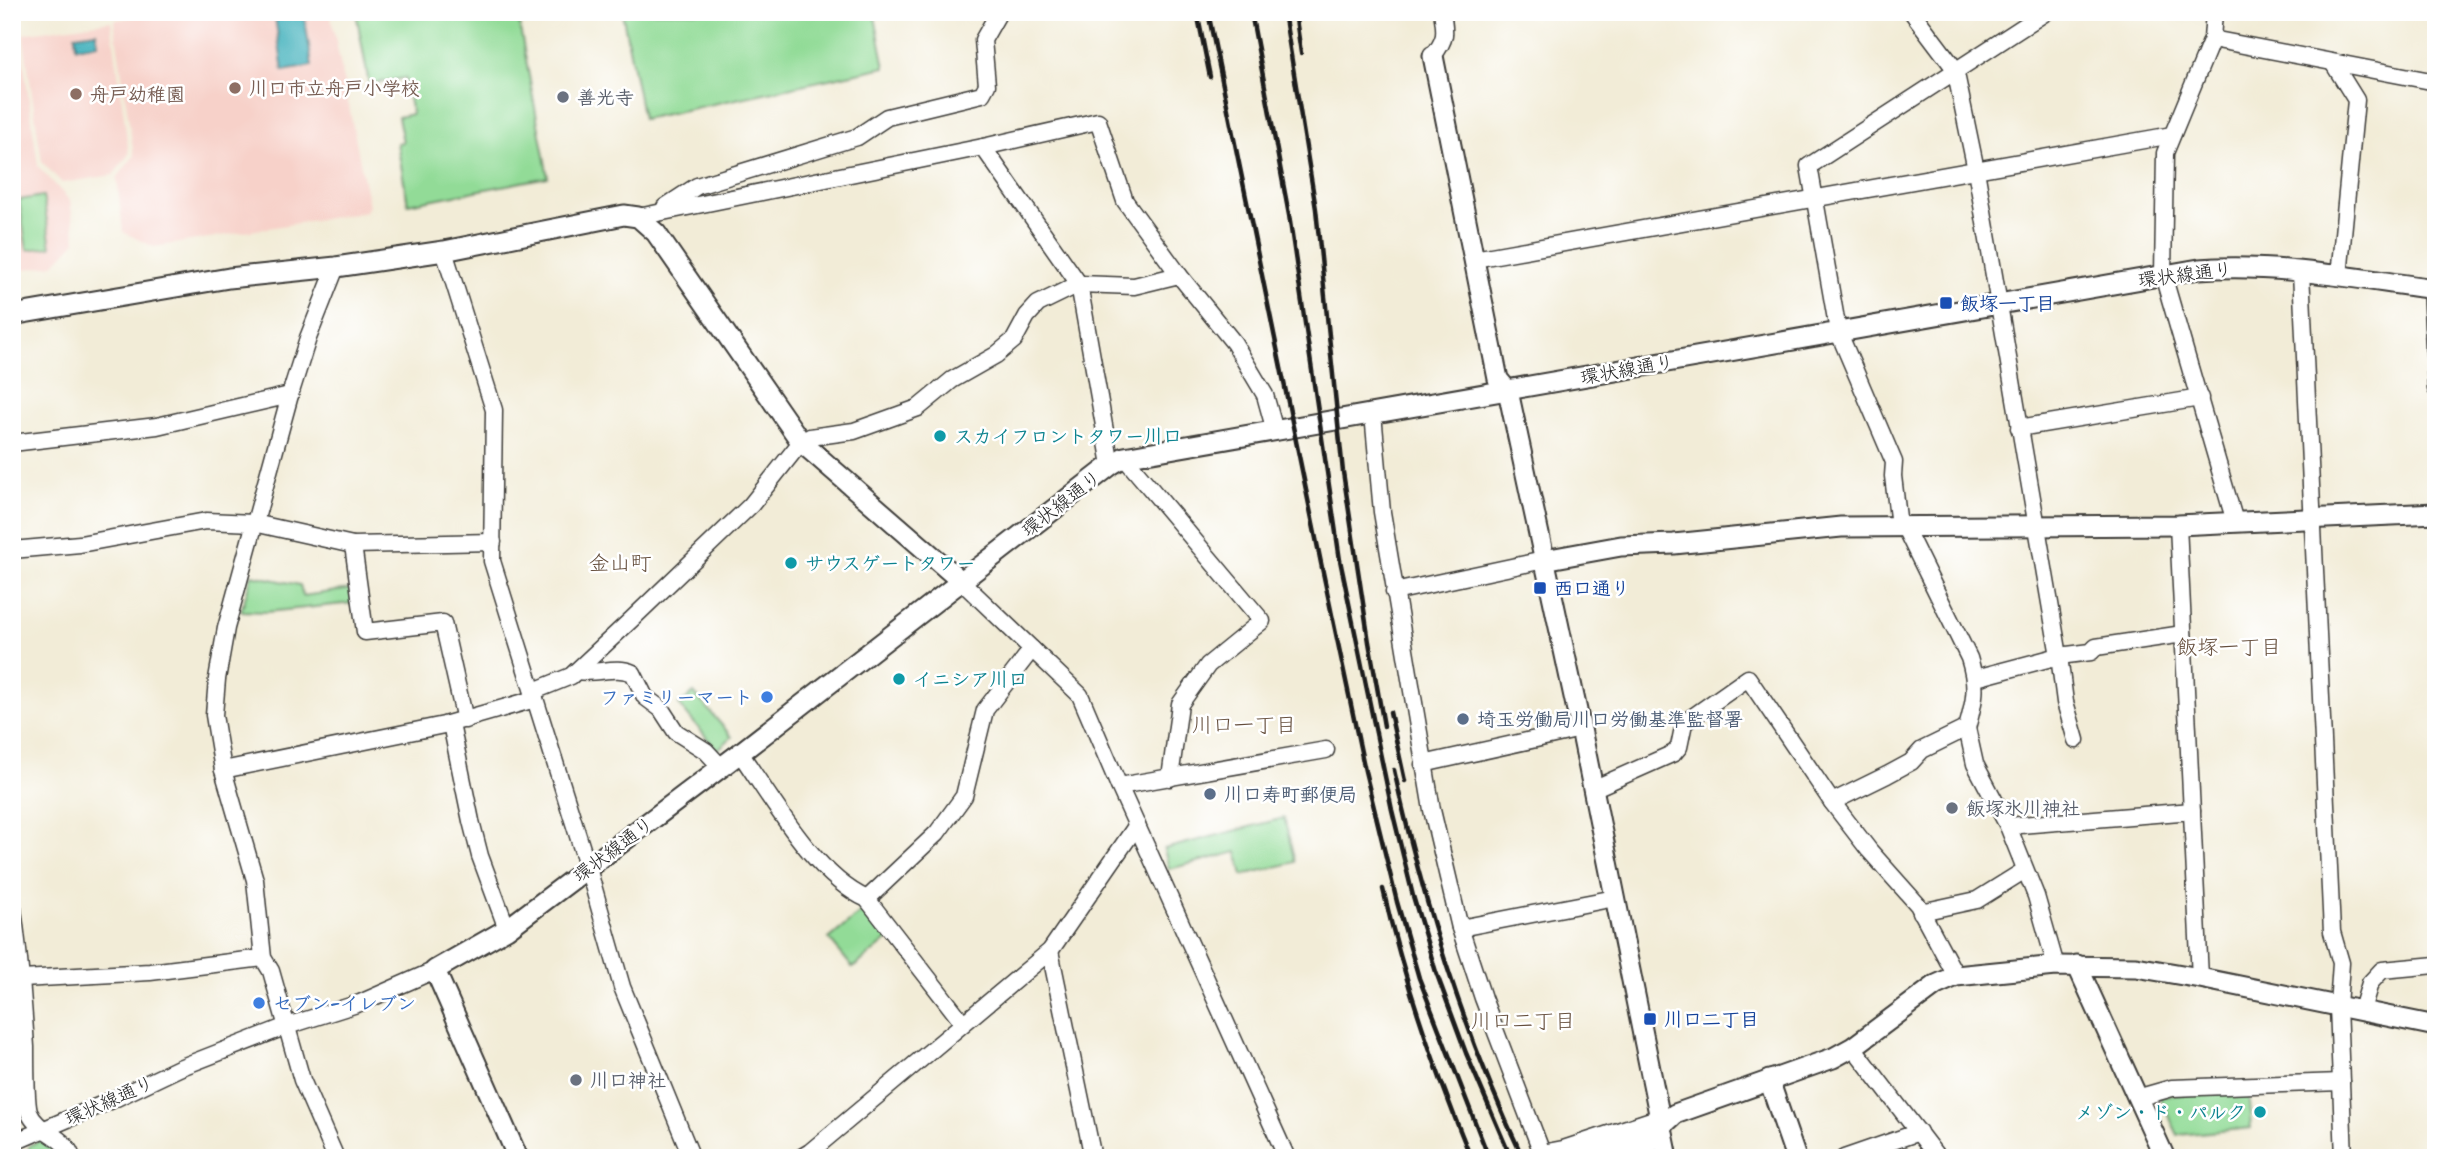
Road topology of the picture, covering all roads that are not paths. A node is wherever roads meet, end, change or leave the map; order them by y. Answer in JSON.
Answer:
{"nodes":[{"id":1,"x":999,"y":12,"type":"edge"},
{"id":2,"x":1442,"y":12,"type":"edge"},
{"id":3,"x":1912,"y":12,"type":"edge"},
{"id":4,"x":2046,"y":12,"type":"edge"},
{"id":5,"x":2214,"y":12,"type":"edge"},
{"id":6,"x":2212,"y":39,"type":"junction"},
{"id":7,"x":1433,"y":56,"type":"joint"},
{"id":8,"x":2333,"y":63,"type":"junction"},
{"id":9,"x":1955,"y":69,"type":"junction"},
{"id":10,"x":2436,"y":82,"type":"edge"},
{"id":11,"x":2172,"y":135,"type":"junction"},
{"id":12,"x":983,"y":147,"type":"junction"},
{"id":13,"x":1976,"y":170,"type":"junction"},
{"id":14,"x":1813,"y":199,"type":"junction"},
{"id":15,"x":648,"y":214,"type":"junction"},
{"id":16,"x":444,"y":251,"type":"junction"},
{"id":17,"x":1474,"y":259,"type":"junction"},
{"id":18,"x":336,"y":267,"type":"junction"},
{"id":19,"x":2301,"y":272,"type":"junction"},
{"id":20,"x":1179,"y":275,"type":"junction"},
{"id":21,"x":2163,"y":275,"type":"junction"},
{"id":22,"x":2339,"y":275,"type":"junction"},
{"id":23,"x":1079,"y":284,"type":"junction"},
{"id":24,"x":2433,"y":288,"type":"edge"},
{"id":25,"x":1997,"y":303,"type":"junction"},
{"id":26,"x":12,"y":315,"type":"edge"},
{"id":27,"x":1838,"y":331,"type":"junction"},
{"id":28,"x":2436,"y":389,"type":"edge"},
{"id":29,"x":1508,"y":391,"type":"junction"},
{"id":30,"x":290,"y":395,"type":"junction"},
{"id":31,"x":2200,"y":398,"type":"junction"},
{"id":32,"x":1373,"y":414,"type":"junction"},
{"id":33,"x":2019,"y":428,"type":"junction"},
{"id":34,"x":1275,"y":431,"type":"junction"},
{"id":35,"x":801,"y":442,"type":"junction"},
{"id":36,"x":12,"y":443,"type":"edge"},
{"id":37,"x":1118,"y":461,"type":"junction"},
{"id":38,"x":2436,"y":513,"type":"edge"},
{"id":39,"x":2313,"y":519,"type":"junction"},
{"id":40,"x":2235,"y":522,"type":"junction"},
{"id":41,"x":254,"y":523,"type":"junction"},
{"id":42,"x":2178,"y":525,"type":"junction"},
{"id":43,"x":1902,"y":526,"type":"junction"},
{"id":44,"x":2037,"y":526,"type":"junction"},
{"id":45,"x":493,"y":542,"type":"junction"},
{"id":46,"x":353,"y":545,"type":"junction"},
{"id":47,"x":12,"y":550,"type":"edge"},
{"id":48,"x":1544,"y":560,"type":"junction"},
{"id":49,"x":961,"y":581,"type":"junction"},
{"id":50,"x":1394,"y":592,"type":"junction"},
{"id":51,"x":2183,"y":634,"type":"junction"},
{"id":52,"x":1032,"y":649,"type":"junction"},
{"id":53,"x":2059,"y":656,"type":"junction"},
{"id":54,"x":577,"y":671,"type":"junction"},
{"id":55,"x":1976,"y":678,"type":"junction"},
{"id":56,"x":535,"y":695,"type":"junction"},
{"id":57,"x":458,"y":722,"type":"junction"},
{"id":58,"x":1967,"y":728,"type":"junction"},
{"id":59,"x":1581,"y":729,"type":"junction"},
{"id":60,"x":2076,"y":740,"type":"dead end"},
{"id":61,"x":1326,"y":750,"type":"dead end"},
{"id":62,"x":740,"y":753,"type":"junction"},
{"id":63,"x":1423,"y":764,"type":"junction"},
{"id":64,"x":721,"y":767,"type":"junction"},
{"id":65,"x":223,"y":771,"type":"junction"},
{"id":66,"x":1170,"y":778,"type":"junction"},
{"id":67,"x":1119,"y":786,"type":"junction"},
{"id":68,"x":1593,"y":789,"type":"junction"},
{"id":69,"x":1832,"y":802,"type":"junction"},
{"id":70,"x":2192,"y":811,"type":"junction"},
{"id":71,"x":1137,"y":825,"type":"junction"},
{"id":72,"x":2008,"y":826,"type":"junction"},
{"id":73,"x":589,"y":868,"type":"junction"},
{"id":74,"x":2025,"y":870,"type":"junction"},
{"id":75,"x":1615,"y":898,"type":"junction"},
{"id":76,"x":867,"y":899,"type":"junction"},
{"id":77,"x":12,"y":902,"type":"edge"},
{"id":78,"x":1921,"y":912,"type":"junction"},
{"id":79,"x":1460,"y":928,"type":"junction"},
{"id":80,"x":507,"y":929,"type":"junction"},
{"id":81,"x":1050,"y":951,"type":"junction"},
{"id":82,"x":263,"y":958,"type":"junction"},
{"id":83,"x":2056,"y":965,"type":"junction"},
{"id":84,"x":2077,"y":965,"type":"junction"},
{"id":85,"x":2436,"y":965,"type":"edge"},
{"id":86,"x":435,"y":970,"type":"junction"},
{"id":87,"x":1955,"y":976,"type":"junction"},
{"id":88,"x":2200,"y":978,"type":"junction"},
{"id":89,"x":22,"y":979,"type":"junction"},
{"id":90,"x":2338,"y":1006,"type":"junction"},
{"id":91,"x":2362,"y":1010,"type":"junction"},
{"id":92,"x":963,"y":1023,"type":"junction"},
{"id":93,"x":286,"y":1026,"type":"junction"},
{"id":94,"x":2436,"y":1026,"type":"edge"},
{"id":95,"x":1853,"y":1047,"type":"junction"},
{"id":96,"x":1769,"y":1080,"type":"junction"},
{"id":97,"x":2341,"y":1082,"type":"junction"},
{"id":98,"x":2137,"y":1098,"type":"junction"},
{"id":99,"x":44,"y":1129,"type":"junction"},
{"id":100,"x":1919,"y":1132,"type":"junction"},
{"id":101,"x":1663,"y":1135,"type":"edge"},
{"id":102,"x":12,"y":1143,"type":"edge"},
{"id":103,"x":1543,"y":1155,"type":"edge"},
{"id":104,"x":2162,"y":1157,"type":"edge"},
{"id":105,"x":72,"y":1158,"type":"edge"},
{"id":106,"x":336,"y":1158,"type":"edge"},
{"id":107,"x":517,"y":1158,"type":"edge"},
{"id":108,"x":692,"y":1158,"type":"edge"},
{"id":109,"x":800,"y":1158,"type":"edge"},
{"id":110,"x":1093,"y":1158,"type":"edge"},
{"id":111,"x":1287,"y":1158,"type":"edge"},
{"id":112,"x":1570,"y":1158,"type":"edge"},
{"id":113,"x":1609,"y":1158,"type":"edge"},
{"id":114,"x":1797,"y":1158,"type":"edge"},
{"id":115,"x":1844,"y":1158,"type":"edge"},
{"id":116,"x":1938,"y":1158,"type":"edge"},
{"id":117,"x":2344,"y":1158,"type":"edge"}],
"edges":[{"from":1,"to":15,"type":"street"},
{"from":2,"to":7,"type":"street"},
{"from":3,"to":9,"type":"street"},
{"from":4,"to":9,"type":"street"},
{"from":5,"to":6,"type":"street"},
{"from":6,"to":8,"type":"street"},
{"from":6,"to":11,"type":"street"},
{"from":7,"to":17,"type":"street"},
{"from":8,"to":10,"type":"street"},
{"from":8,"to":22,"type":"street"},
{"from":9,"to":13,"type":"street"},
{"from":9,"to":14,"type":"street"},
{"from":11,"to":13,"type":"street"},
{"from":11,"to":21,"type":"street"},
{"from":12,"to":15,"type":"street"},
{"from":12,"to":20,"type":"street"},
{"from":12,"to":23,"type":"street"},
{"from":13,"to":14,"type":"street"},
{"from":13,"to":25,"type":"street"},
{"from":14,"to":17,"type":"street"},
{"from":14,"to":27,"type":"street"},
{"from":15,"to":16,"type":"street"},
{"from":15,"to":35,"type":"street"},
{"from":16,"to":18,"type":"street"},
{"from":16,"to":45,"type":"street"},
{"from":17,"to":29,"type":"street"},
{"from":18,"to":26,"type":"street"},
{"from":18,"to":30,"type":"street"},
{"from":19,"to":21,"type":"street","name":"環状線通り"},
{"from":19,"to":22,"type":"street","name":"環状線通り"},
{"from":19,"to":39,"type":"street"},
{"from":20,"to":23,"type":"street"},
{"from":20,"to":34,"type":"street"},
{"from":21,"to":25,"type":"street","name":"環状線通り"},
{"from":21,"to":31,"type":"street"},
{"from":22,"to":24,"type":"street","name":"環状線通り"},
{"from":23,"to":35,"type":"street"},
{"from":23,"to":37,"type":"street"},
{"from":24,"to":28,"type":"street"},
{"from":25,"to":27,"type":"street","name":"環状線通り"},
{"from":25,"to":33,"type":"street"},
{"from":27,"to":29,"type":"street","name":"環状線通り"},
{"from":27,"to":43,"type":"street"},
{"from":29,"to":32,"type":"street","name":"環状線通り"},
{"from":29,"to":48,"type":"street"},
{"from":30,"to":36,"type":"street"},
{"from":30,"to":41,"type":"street"},
{"from":31,"to":33,"type":"street"},
{"from":31,"to":40,"type":"street"},
{"from":32,"to":34,"type":"street","name":"環状線通り"},
{"from":32,"to":50,"type":"street"},
{"from":33,"to":44,"type":"street"},
{"from":34,"to":37,"type":"street","name":"環状線通り"},
{"from":35,"to":49,"type":"street"},
{"from":35,"to":54,"type":"street"},
{"from":37,"to":49,"type":"street","name":"環状線通り"},
{"from":37,"to":66,"type":"street"},
{"from":38,"to":39,"type":"street"},
{"from":39,"to":40,"type":"street"},
{"from":39,"to":90,"type":"street"},
{"from":40,"to":42,"type":"street"},
{"from":41,"to":46,"type":"street"},
{"from":41,"to":47,"type":"street"},
{"from":41,"to":65,"type":"street"},
{"from":42,"to":44,"type":"street"},
{"from":42,"to":51,"type":"street"},
{"from":43,"to":44,"type":"street"},
{"from":43,"to":48,"type":"street"},
{"from":43,"to":55,"type":"street"},
{"from":44,"to":53,"type":"street"},
{"from":45,"to":46,"type":"street"},
{"from":45,"to":56,"type":"street"},
{"from":46,"to":57,"type":"street"},
{"from":48,"to":50,"type":"street"},
{"from":48,"to":59,"type":"street"},
{"from":49,"to":52,"type":"street"},
{"from":49,"to":62,"type":"street","name":"環状線通り"},
{"from":50,"to":63,"type":"street"},
{"from":51,"to":53,"type":"street"},
{"from":51,"to":70,"type":"street"},
{"from":52,"to":67,"type":"street"},
{"from":52,"to":76,"type":"street"},
{"from":53,"to":55,"type":"street"},
{"from":53,"to":60,"type":"street"},
{"from":54,"to":56,"type":"street"},
{"from":54,"to":64,"type":"street"},
{"from":55,"to":58,"type":"street"},
{"from":56,"to":57,"type":"street"},
{"from":56,"to":73,"type":"street"},
{"from":57,"to":65,"type":"street"},
{"from":57,"to":80,"type":"street"},
{"from":58,"to":69,"type":"street"},
{"from":58,"to":72,"type":"street"},
{"from":59,"to":63,"type":"street"},
{"from":59,"to":68,"type":"street"},
{"from":61,"to":66,"type":"street"},
{"from":62,"to":64,"type":"street","name":"環状線通り"},
{"from":62,"to":76,"type":"street"},
{"from":63,"to":79,"type":"street"},
{"from":64,"to":73,"type":"street","name":"環状線通り"},
{"from":65,"to":82,"type":"street"},
{"from":66,"to":67,"type":"street"},
{"from":67,"to":71,"type":"street"},
{"from":68,"to":69,"type":"street"},
{"from":68,"to":75,"type":"street"},
{"from":69,"to":78,"type":"street"},
{"from":70,"to":72,"type":"street"},
{"from":70,"to":88,"type":"street"},
{"from":71,"to":81,"type":"street"},
{"from":71,"to":111,"type":"street"},
{"from":72,"to":74,"type":"street"},
{"from":73,"to":80,"type":"street","name":"環状線通り"},
{"from":73,"to":108,"type":"street"},
{"from":74,"to":78,"type":"street"},
{"from":74,"to":83,"type":"street"},
{"from":75,"to":79,"type":"street"},
{"from":75,"to":101,"type":"street"},
{"from":76,"to":92,"type":"street"},
{"from":77,"to":89,"type":"street"},
{"from":78,"to":87,"type":"street"},
{"from":79,"to":103,"type":"street"},
{"from":80,"to":86,"type":"street","name":"環状線通り"},
{"from":81,"to":92,"type":"street"},
{"from":81,"to":110,"type":"street"},
{"from":82,"to":89,"type":"street"},
{"from":82,"to":93,"type":"street"},
{"from":83,"to":84,"type":"street"},
{"from":83,"to":87,"type":"street"},
{"from":84,"to":88,"type":"street"},
{"from":84,"to":98,"type":"street"},
{"from":85,"to":91,"type":"street"},
{"from":86,"to":93,"type":"street","name":"環状線通り"},
{"from":86,"to":107,"type":"street"},
{"from":87,"to":95,"type":"street"},
{"from":88,"to":90,"type":"street"},
{"from":89,"to":99,"type":"street"},
{"from":90,"to":91,"type":"street"},
{"from":90,"to":97,"type":"street"},
{"from":91,"to":94,"type":"street"},
{"from":92,"to":109,"type":"street"},
{"from":93,"to":99,"type":"street","name":"環状線通り"},
{"from":93,"to":106,"type":"street"},
{"from":95,"to":96,"type":"street"},
{"from":95,"to":100,"type":"street"},
{"from":96,"to":101,"type":"street"},
{"from":96,"to":114,"type":"street"},
{"from":97,"to":98,"type":"street"},
{"from":97,"to":117,"type":"street"},
{"from":98,"to":104,"type":"street"},
{"from":99,"to":102,"type":"street","name":"環状線通り"},
{"from":99,"to":105,"type":"street"},
{"from":100,"to":115,"type":"street"},
{"from":100,"to":116,"type":"street"},
{"from":101,"to":103,"type":"street"},
{"from":101,"to":112,"type":"street"},
{"from":101,"to":113,"type":"street"}]}
